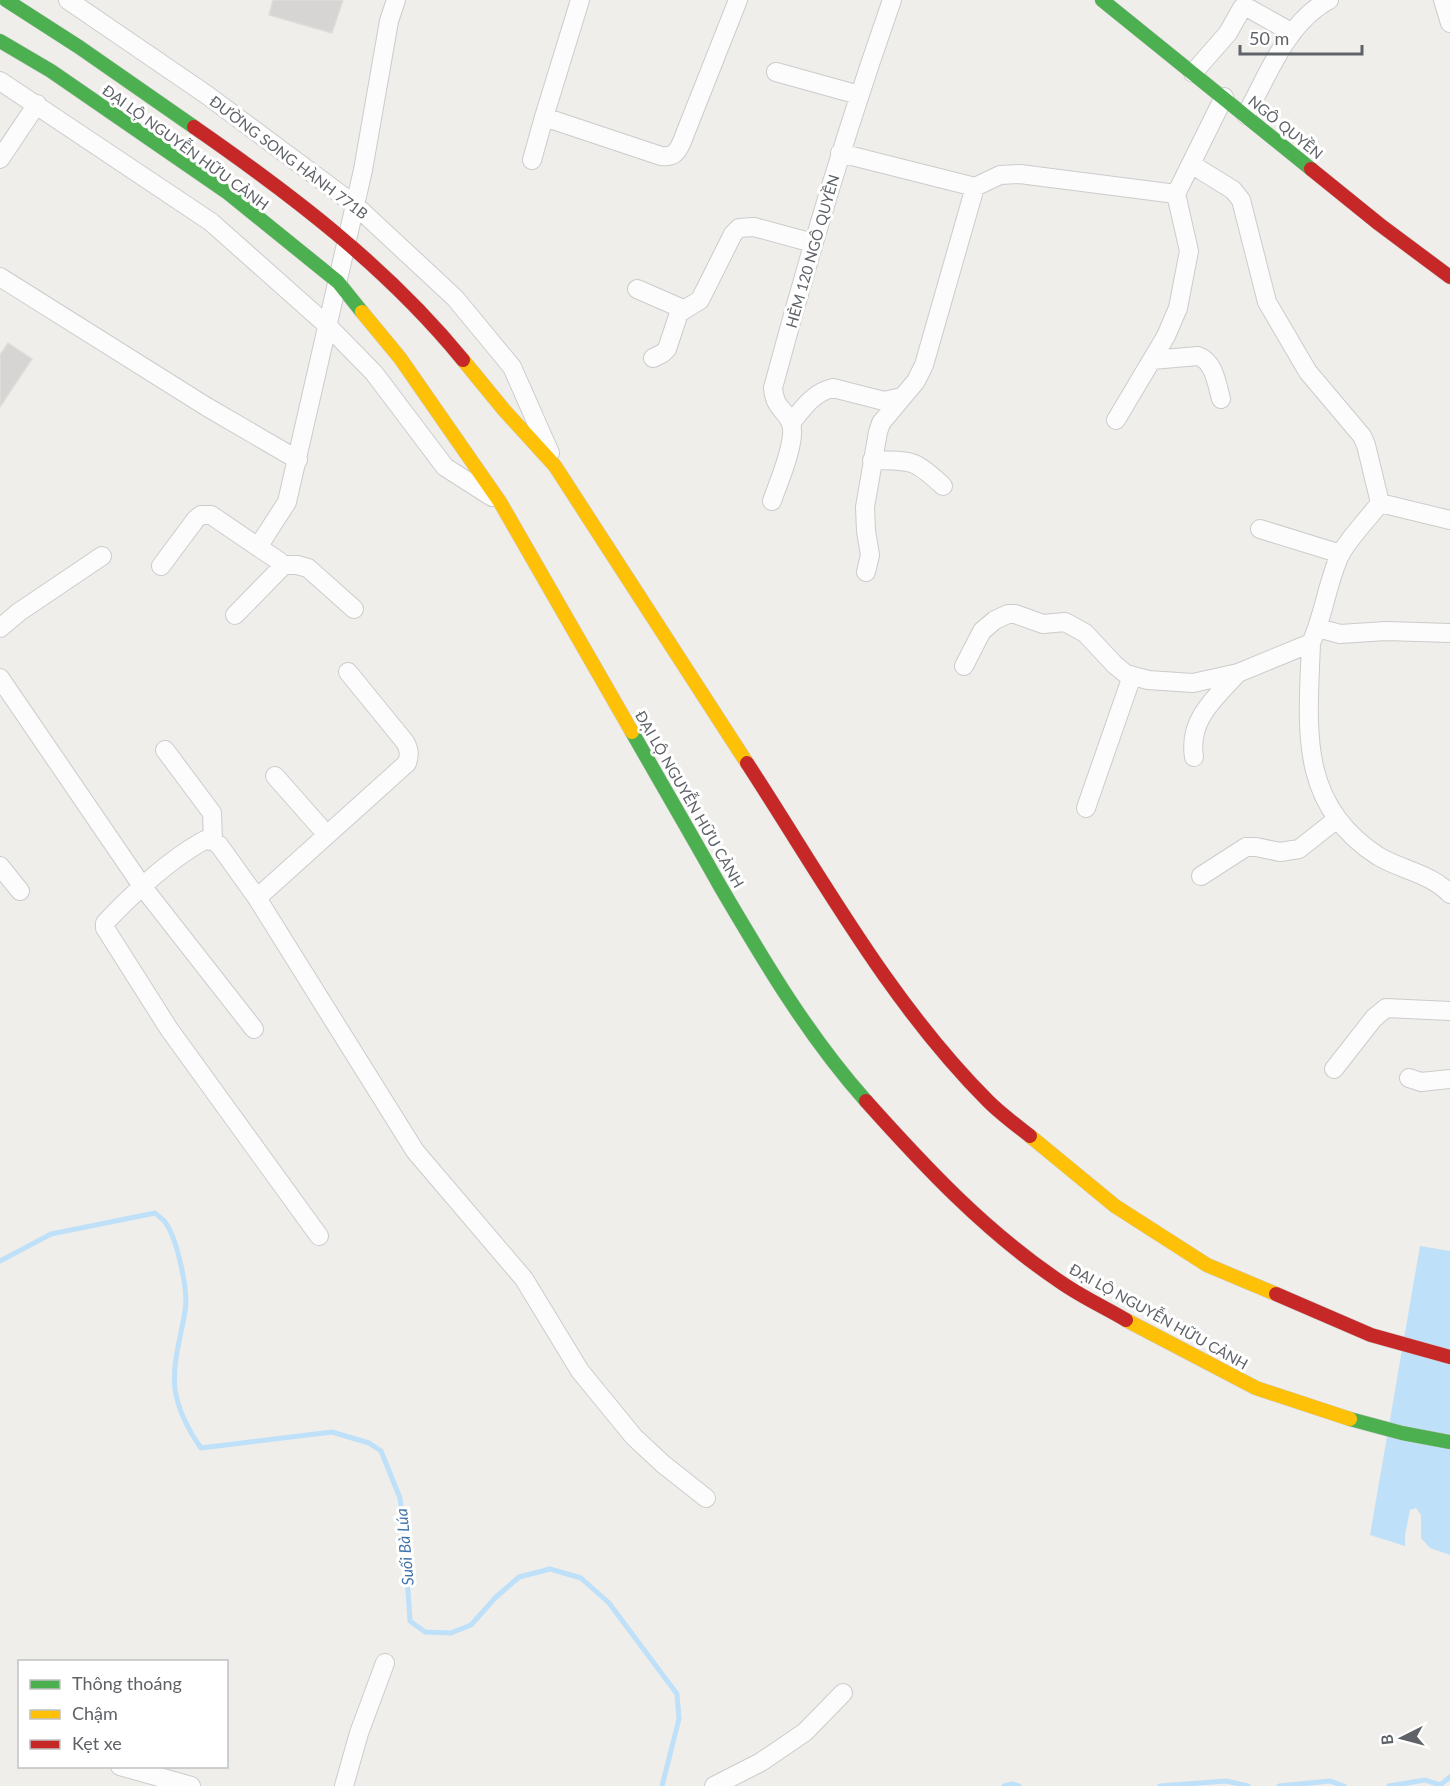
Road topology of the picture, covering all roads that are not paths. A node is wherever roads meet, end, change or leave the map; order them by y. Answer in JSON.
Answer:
{"nodes":[{"id":1,"x":6,"y":0,"type":"edge"},
{"id":2,"x":396,"y":0,"type":"edge"},
{"id":3,"x":580,"y":0,"type":"edge"},
{"id":4,"x":738,"y":0,"type":"edge"},
{"id":5,"x":892,"y":0,"type":"edge"},
{"id":6,"x":1102,"y":0,"type":"edge"},
{"id":7,"x":1329,"y":0,"type":"edge"},
{"id":8,"x":1443,"y":0,"type":"edge"},
{"id":9,"x":70,"y":1,"type":"edge"},
{"id":10,"x":1450,"y":23,"type":"edge"},
{"id":11,"x":1291,"y":32,"type":"junction"},
{"id":12,"x":0,"y":41,"type":"edge"},
{"id":13,"x":776,"y":72,"type":"dead end"},
{"id":14,"x":1193,"y":73,"type":"junction"},
{"id":15,"x":0,"y":81,"type":"edge"},
{"id":16,"x":859,"y":95,"type":"junction"},
{"id":17,"x":1224,"y":97,"type":"junction"},
{"id":18,"x":37,"y":104,"type":"junction"},
{"id":19,"x":1246,"y":115,"type":"junction"},
{"id":20,"x":544,"y":117,"type":"junction"},
{"id":21,"x":840,"y":153,"type":"junction"},
{"id":22,"x":0,"y":159,"type":"edge"},
{"id":23,"x":532,"y":160,"type":"dead end"},
{"id":24,"x":1191,"y":164,"type":"junction"},
{"id":25,"x":975,"y":187,"type":"junction"},
{"id":26,"x":1176,"y":194,"type":"junction"},
{"id":27,"x":355,"y":205,"type":"junction"},
{"id":28,"x":347,"y":241,"type":"junction"},
{"id":29,"x":813,"y":243,"type":"junction"},
{"id":30,"x":0,"y":277,"type":"edge"},
{"id":31,"x":1450,"y":277,"type":"edge"},
{"id":32,"x":338,"y":282,"type":"junction"},
{"id":33,"x":638,"y":289,"type":"dead end"},
{"id":34,"x":683,"y":309,"type":"junction"},
{"id":35,"x":328,"y":326,"type":"junction"},
{"id":36,"x":652,"y":358,"type":"dead end"},
{"id":37,"x":1152,"y":360,"type":"junction"},
{"id":38,"x":902,"y":398,"type":"junction"},
{"id":39,"x":1221,"y":399,"type":"dead end"},
{"id":40,"x":1116,"y":420,"type":"dead end"},
{"id":41,"x":791,"y":423,"type":"junction"},
{"id":42,"x":298,"y":460,"type":"junction"},
{"id":43,"x":872,"y":460,"type":"junction"},
{"id":44,"x":555,"y":466,"type":"junction"},
{"id":45,"x":942,"y":486,"type":"dead end"},
{"id":46,"x":772,"y":501,"type":"dead end"},
{"id":47,"x":500,"y":502,"type":"junction"},
{"id":48,"x":1380,"y":503,"type":"junction"},
{"id":49,"x":1450,"y":520,"type":"edge"},
{"id":50,"x":1260,"y":529,"type":"dead end"},
{"id":51,"x":258,"y":546,"type":"junction"},
{"id":52,"x":1341,"y":554,"type":"junction"},
{"id":53,"x":102,"y":556,"type":"dead end"},
{"id":54,"x":280,"y":565,"type":"junction"},
{"id":55,"x":161,"y":566,"type":"dead end"},
{"id":56,"x":866,"y":572,"type":"dead end"},
{"id":57,"x":354,"y":609,"type":"dead end"},
{"id":58,"x":235,"y":615,"type":"dead end"},
{"id":59,"x":0,"y":628,"type":"edge"},
{"id":60,"x":1450,"y":633,"type":"edge"},
{"id":61,"x":1314,"y":635,"type":"junction"},
{"id":62,"x":964,"y":666,"type":"dead end"},
{"id":63,"x":348,"y":672,"type":"dead end"},
{"id":64,"x":1238,"y":673,"type":"junction"},
{"id":65,"x":1132,"y":676,"type":"junction"},
{"id":66,"x":0,"y":678,"type":"edge"},
{"id":67,"x":165,"y":750,"type":"dead end"},
{"id":68,"x":1194,"y":758,"type":"dead end"},
{"id":69,"x":275,"y":776,"type":"dead end"},
{"id":70,"x":1086,"y":808,"type":"dead end"},
{"id":71,"x":1337,"y":819,"type":"junction"},
{"id":72,"x":327,"y":835,"type":"junction"},
{"id":73,"x":213,"y":841,"type":"junction"},
{"id":74,"x":0,"y":866,"type":"edge"},
{"id":75,"x":1201,"y":876,"type":"dead end"},
{"id":76,"x":142,"y":886,"type":"junction"},
{"id":77,"x":20,"y":891,"type":"dead end"},
{"id":78,"x":1450,"y":894,"type":"edge"},
{"id":79,"x":257,"y":898,"type":"junction"},
{"id":80,"x":1450,"y":1011,"type":"edge"},
{"id":81,"x":254,"y":1029,"type":"dead end"},
{"id":82,"x":1334,"y":1069,"type":"dead end"},
{"id":83,"x":1409,"y":1078,"type":"dead end"},
{"id":84,"x":1450,"y":1079,"type":"edge"},
{"id":85,"x":319,"y":1236,"type":"dead end"},
{"id":86,"x":1450,"y":1358,"type":"edge"},
{"id":87,"x":1450,"y":1442,"type":"edge"},
{"id":88,"x":706,"y":1498,"type":"dead end"},
{"id":89,"x":385,"y":1663,"type":"dead end"},
{"id":90,"x":843,"y":1693,"type":"dead end"},
{"id":91,"x":124,"y":1768,"type":"edge"},
{"id":92,"x":191,"y":1786,"type":"edge"},
{"id":93,"x":344,"y":1786,"type":"edge"},
{"id":94,"x":714,"y":1786,"type":"edge"}],
"edges":[{"from":1,"to":28,"type":"main road","name":"ĐẠI LỘ NGUYỄN HỮU CẢNH"},
{"from":2,"to":27,"type":"street"},
{"from":3,"to":20,"type":"street"},
{"from":4,"to":20,"type":"street"},
{"from":5,"to":16,"type":"street","name":"HẺM 120 NGÔ QUYỀN"},
{"from":6,"to":14,"type":"main road","name":"NGÔ QUYỀN"},
{"from":7,"to":11,"type":"street"},
{"from":8,"to":10,"type":"street"},
{"from":9,"to":27,"type":"street","name":"ĐƯỜNG SONG HÀNH 771B"},
{"from":11,"to":14,"type":"street"},
{"from":11,"to":19,"type":"street"},
{"from":12,"to":32,"type":"main road","name":"ĐẠI LỘ NGUYỄN HỮU CẢNH"},
{"from":13,"to":16,"type":"street"},
{"from":14,"to":17,"type":"main road","name":"NGÔ QUYỀN"},
{"from":15,"to":18,"type":"street"},
{"from":16,"to":21,"type":"street","name":"HẺM 120 NGÔ QUYỀN"},
{"from":17,"to":19,"type":"main road","name":"NGÔ QUYỀN"},
{"from":17,"to":24,"type":"street"},
{"from":18,"to":22,"type":"street"},
{"from":18,"to":35,"type":"street"},
{"from":19,"to":31,"type":"main road","name":"NGÔ QUYỀN"},
{"from":20,"to":23,"type":"street"},
{"from":21,"to":25,"type":"street"},
{"from":21,"to":29,"type":"street","name":"HẺM 120 NGÔ QUYỀN"},
{"from":24,"to":26,"type":"street"},
{"from":24,"to":48,"type":"street"},
{"from":25,"to":26,"type":"street"},
{"from":25,"to":38,"type":"street"},
{"from":26,"to":37,"type":"street"},
{"from":27,"to":28,"type":"street"},
{"from":27,"to":44,"type":"street","name":"ĐƯỜNG SONG HÀNH 771B"},
{"from":28,"to":32,"type":"street"},
{"from":28,"to":44,"type":"main road","name":"ĐẠI LỘ NGUYỄN HỮU CẢNH"},
{"from":29,"to":34,"type":"street"},
{"from":29,"to":41,"type":"street","name":"HẺM 120 NGÔ QUYỀN"},
{"from":30,"to":42,"type":"street"},
{"from":32,"to":35,"type":"street"},
{"from":32,"to":47,"type":"main road","name":"ĐẠI LỘ NGUYỄN HỮU CẢNH"},
{"from":33,"to":34,"type":"street"},
{"from":34,"to":36,"type":"street"},
{"from":35,"to":42,"type":"street"},
{"from":35,"to":47,"type":"street"},
{"from":37,"to":39,"type":"street"},
{"from":37,"to":40,"type":"street"},
{"from":38,"to":41,"type":"street"},
{"from":38,"to":43,"type":"street"},
{"from":41,"to":46,"type":"street"},
{"from":42,"to":51,"type":"street"},
{"from":43,"to":45,"type":"street"},
{"from":43,"to":56,"type":"street"},
{"from":44,"to":86,"type":"main road","name":"ĐẠI LỘ NGUYỄN HỮU CẢNH"},
{"from":47,"to":87,"type":"main road","name":"ĐẠI LỘ NGUYỄN HỮU CẢNH"},
{"from":48,"to":49,"type":"street"},
{"from":48,"to":52,"type":"street"},
{"from":50,"to":52,"type":"street"},
{"from":51,"to":54,"type":"street"},
{"from":51,"to":55,"type":"street"},
{"from":52,"to":61,"type":"street"},
{"from":53,"to":59,"type":"street"},
{"from":54,"to":57,"type":"street"},
{"from":54,"to":58,"type":"street"},
{"from":60,"to":61,"type":"street"},
{"from":61,"to":64,"type":"street"},
{"from":61,"to":71,"type":"street"},
{"from":62,"to":65,"type":"street"},
{"from":63,"to":72,"type":"street"},
{"from":64,"to":65,"type":"street"},
{"from":64,"to":68,"type":"street"},
{"from":65,"to":70,"type":"street"},
{"from":66,"to":76,"type":"street"},
{"from":67,"to":73,"type":"street"},
{"from":69,"to":72,"type":"street"},
{"from":71,"to":75,"type":"street"},
{"from":71,"to":78,"type":"street"},
{"from":72,"to":79,"type":"street"},
{"from":73,"to":76,"type":"street"},
{"from":73,"to":79,"type":"street"},
{"from":74,"to":77,"type":"street"},
{"from":76,"to":81,"type":"street"},
{"from":76,"to":85,"type":"street"},
{"from":79,"to":88,"type":"street"},
{"from":80,"to":82,"type":"street"},
{"from":83,"to":84,"type":"street"},
{"from":89,"to":93,"type":"street"},
{"from":90,"to":94,"type":"street"},
{"from":91,"to":92,"type":"street"}]}
